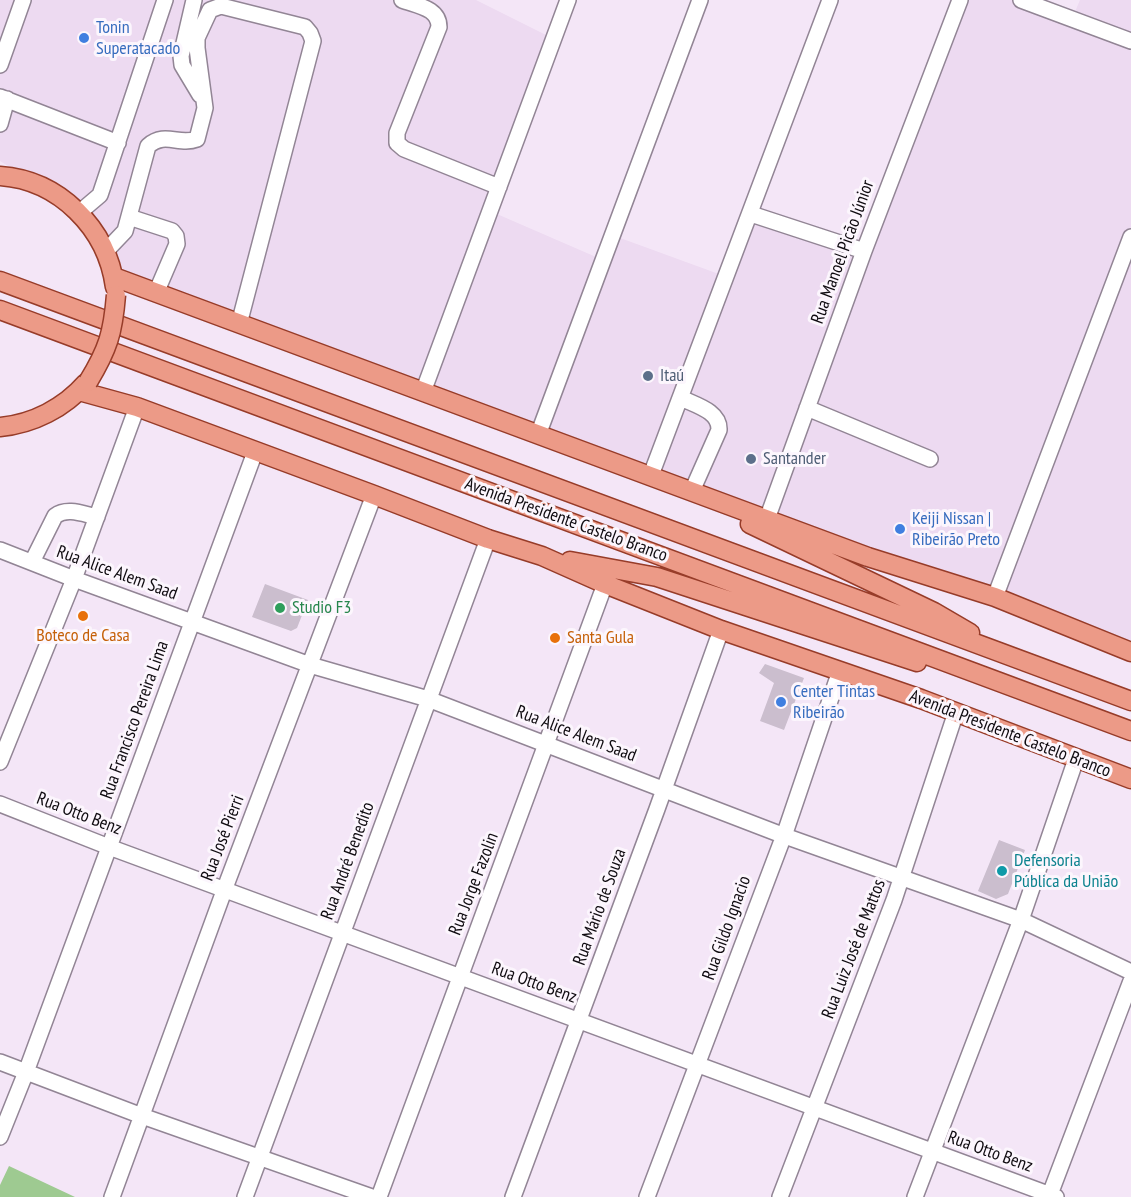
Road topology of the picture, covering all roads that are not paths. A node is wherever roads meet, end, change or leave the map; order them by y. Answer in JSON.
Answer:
{"nodes":[{"id":1,"x":23,"y":0,"type":"edge"},
{"id":2,"x":165,"y":0,"type":"edge"},
{"id":3,"x":194,"y":0,"type":"edge"},
{"id":4,"x":402,"y":0,"type":"edge"},
{"id":5,"x":568,"y":0,"type":"edge"},
{"id":6,"x":700,"y":0,"type":"edge"},
{"id":7,"x":830,"y":0,"type":"edge"},
{"id":8,"x":960,"y":0,"type":"edge"},
{"id":9,"x":1021,"y":0,"type":"edge"},
{"id":10,"x":1131,"y":41,"type":"edge"},
{"id":11,"x":0,"y":65,"type":"edge"},
{"id":12,"x":4,"y":98,"type":"edge"},
{"id":13,"x":202,"y":98,"type":"junction"},
{"id":14,"x":0,"y":124,"type":"edge"},
{"id":15,"x":118,"y":143,"type":"junction"},
{"id":16,"x":0,"y":176,"type":"edge"},
{"id":17,"x":499,"y":187,"type":"junction"},
{"id":18,"x":80,"y":212,"type":"junction"},
{"id":19,"x":751,"y":214,"type":"junction"},
{"id":20,"x":129,"y":217,"type":"junction"},
{"id":21,"x":1131,"y":237,"type":"edge"},
{"id":22,"x":864,"y":251,"type":"junction"},
{"id":23,"x":105,"y":252,"type":"junction"},
{"id":24,"x":0,"y":280,"type":"edge"},
{"id":25,"x":115,"y":286,"type":"junction"},
{"id":26,"x":156,"y":293,"type":"junction"},
{"id":27,"x":0,"y":310,"type":"edge"},
{"id":28,"x":239,"y":324,"type":"junction"},
{"id":29,"x":83,"y":386,"type":"junction"},
{"id":30,"x":423,"y":392,"type":"junction"},
{"id":31,"x":681,"y":398,"type":"junction"},
{"id":32,"x":137,"y":407,"type":"junction"},
{"id":33,"x":807,"y":408,"type":"junction"},
{"id":34,"x":0,"y":427,"type":"edge"},
{"id":35,"x":538,"y":435,"type":"junction"},
{"id":36,"x":255,"y":452,"type":"junction"},
{"id":37,"x":930,"y":459,"type":"dead end"},
{"id":38,"x":651,"y":475,"type":"junction"},
{"id":39,"x":694,"y":492,"type":"junction"},
{"id":40,"x":374,"y":495,"type":"junction"},
{"id":41,"x":97,"y":517,"type":"junction"},
{"id":42,"x":767,"y":519,"type":"junction"},
{"id":43,"x":488,"y":539,"type":"junction"},
{"id":44,"x":0,"y":550,"type":"edge"},
{"id":45,"x":542,"y":556,"type":"junction"},
{"id":46,"x":32,"y":562,"type":"junction"},
{"id":47,"x":74,"y":579,"type":"junction"},
{"id":48,"x":605,"y":584,"type":"junction"},
{"id":49,"x":995,"y":597,"type":"junction"},
{"id":50,"x":192,"y":622,"type":"junction"},
{"id":51,"x":721,"y":630,"type":"junction"},
{"id":52,"x":1131,"y":652,"type":"edge"},
{"id":53,"x":1013,"y":658,"type":"junction"},
{"id":54,"x":310,"y":665,"type":"junction"},
{"id":55,"x":840,"y":671,"type":"junction"},
{"id":56,"x":1032,"y":694,"type":"junction"},
{"id":57,"x":428,"y":699,"type":"junction"},
{"id":58,"x":1131,"y":701,"type":"edge"},
{"id":59,"x":956,"y":712,"type":"junction"},
{"id":60,"x":1131,"y":731,"type":"edge"},
{"id":61,"x":547,"y":744,"type":"junction"},
{"id":62,"x":1076,"y":759,"type":"junction"},
{"id":63,"x":0,"y":762,"type":"edge"},
{"id":64,"x":1131,"y":779,"type":"edge"},
{"id":65,"x":664,"y":789,"type":"junction"},
{"id":66,"x":0,"y":804,"type":"edge"},
{"id":67,"x":783,"y":835,"type":"junction"},
{"id":68,"x":109,"y":847,"type":"junction"},
{"id":69,"x":902,"y":877,"type":"junction"},
{"id":70,"x":225,"y":889,"type":"junction"},
{"id":71,"x":1021,"y":920,"type":"junction"},
{"id":72,"x":343,"y":933,"type":"junction"},
{"id":73,"x":1131,"y":972,"type":"edge"},
{"id":74,"x":459,"y":976,"type":"junction"},
{"id":75,"x":1131,"y":981,"type":"edge"},
{"id":76,"x":579,"y":1020,"type":"junction"},
{"id":77,"x":0,"y":1062,"type":"edge"},
{"id":78,"x":698,"y":1065,"type":"junction"},
{"id":79,"x":26,"y":1072,"type":"junction"},
{"id":80,"x":814,"y":1107,"type":"junction"},
{"id":81,"x":142,"y":1116,"type":"junction"},
{"id":82,"x":0,"y":1137,"type":"edge"},
{"id":83,"x":932,"y":1151,"type":"junction"},
{"id":84,"x":261,"y":1158,"type":"junction"},
{"id":85,"x":1052,"y":1196,"type":"edge"},
{"id":86,"x":112,"y":1197,"type":"edge"},
{"id":87,"x":245,"y":1197,"type":"edge"},
{"id":88,"x":372,"y":1197,"type":"edge"},
{"id":89,"x":379,"y":1197,"type":"edge"},
{"id":90,"x":513,"y":1197,"type":"edge"},
{"id":91,"x":647,"y":1197,"type":"edge"},
{"id":92,"x":780,"y":1197,"type":"edge"},
{"id":93,"x":915,"y":1197,"type":"edge"}],
"edges":[{"from":1,"to":11,"type":"street"},
{"from":2,"to":15,"type":"street"},
{"from":3,"to":13,"type":"street"},
{"from":4,"to":17,"type":"street"},
{"from":5,"to":17,"type":"street"},
{"from":6,"to":35,"type":"street"},
{"from":7,"to":19,"type":"street"},
{"from":8,"to":22,"type":"street","name":"Rua Manoel Picão Júnior"},
{"from":9,"to":10,"type":"street"},
{"from":12,"to":14,"type":"street"},
{"from":12,"to":15,"type":"street"},
{"from":13,"to":20,"type":"street"},
{"from":13,"to":28,"type":"street"},
{"from":15,"to":18,"type":"street"},
{"from":16,"to":18,"type":"main road"},
{"from":17,"to":30,"type":"street"},
{"from":18,"to":23,"type":"main road"},
{"from":19,"to":22,"type":"street"},
{"from":19,"to":31,"type":"street"},
{"from":20,"to":23,"type":"street"},
{"from":20,"to":26,"type":"street"},
{"from":21,"to":49,"type":"street"},
{"from":22,"to":33,"type":"street","name":"Rua Manoel Picão Júnior"},
{"from":23,"to":25,"type":"main road"},
{"from":24,"to":53,"type":"main road","name":"Avenida Presidente Castelo Branco"},
{"from":25,"to":26,"type":"main road"},
{"from":25,"to":29,"type":"main road","bridge":true},
{"from":26,"to":28,"type":"main road"},
{"from":27,"to":56,"type":"main road","name":"Avenida Presidente Castelo Branco"},
{"from":28,"to":30,"type":"main road"},
{"from":29,"to":32,"type":"main road","name":"Avenida Presidente Castelo Branco"},
{"from":29,"to":34,"type":"main road"},
{"from":30,"to":35,"type":"main road"},
{"from":31,"to":38,"type":"street"},
{"from":31,"to":39,"type":"street"},
{"from":32,"to":36,"type":"main road","name":"Avenida Presidente Castelo Branco"},
{"from":32,"to":41,"type":"street"},
{"from":33,"to":37,"type":"street"},
{"from":33,"to":42,"type":"street","name":"Rua Manoel Picão Júnior"},
{"from":35,"to":38,"type":"main road"},
{"from":36,"to":40,"type":"main road","name":"Avenida Presidente Castelo Branco"},
{"from":36,"to":50,"type":"street","name":"Rua Francisco Pereira Lima"},
{"from":38,"to":39,"type":"main road"},
{"from":39,"to":42,"type":"main road"},
{"from":39,"to":53,"type":"main road"},
{"from":40,"to":43,"type":"main road","name":"Avenida Presidente Castelo Branco"},
{"from":40,"to":54,"type":"street","name":"Rua José Pierri"},
{"from":41,"to":46,"type":"street"},
{"from":41,"to":47,"type":"street"},
{"from":42,"to":49,"type":"main road"},
{"from":43,"to":45,"type":"main road","name":"Avenida Presidente Castelo Branco"},
{"from":43,"to":57,"type":"street","name":"Rua André Benedito"},
{"from":44,"to":46,"type":"street","name":"Rua Alice Alem Saad"},
{"from":45,"to":48,"type":"main road","name":"Avenida Presidente Castelo Branco"},
{"from":45,"to":56,"type":"main road"},
{"from":46,"to":47,"type":"street","name":"Rua Alice Alem Saad"},
{"from":47,"to":50,"type":"street","name":"Rua Alice Alem Saad"},
{"from":47,"to":63,"type":"street"},
{"from":48,"to":51,"type":"main road","name":"Avenida Presidente Castelo Branco"},
{"from":48,"to":61,"type":"street","name":"Rua Jorge Fazolin"},
{"from":49,"to":52,"type":"main road"},
{"from":50,"to":54,"type":"street","name":"Rua Alice Alem Saad"},
{"from":50,"to":68,"type":"street","name":"Rua Francisco Pereira Lima"},
{"from":51,"to":55,"type":"main road","name":"Avenida Presidente Castelo Branco"},
{"from":51,"to":65,"type":"street","name":"Rua Mário de Souza"},
{"from":53,"to":58,"type":"main road","name":"Avenida Presidente Castelo Branco"},
{"from":54,"to":57,"type":"street","name":"Rua Alice Alem Saad"},
{"from":54,"to":70,"type":"street","name":"Rua José Pierri"},
{"from":55,"to":59,"type":"main road","name":"Avenida Presidente Castelo Branco"},
{"from":55,"to":67,"type":"street","name":"Rua Gildo Ignacio"},
{"from":56,"to":60,"type":"main road","name":"Avenida Presidente Castelo Branco"},
{"from":57,"to":61,"type":"street","name":"Rua Alice Alem Saad"},
{"from":57,"to":72,"type":"street","name":"Rua André Benedito"},
{"from":59,"to":62,"type":"main road","name":"Avenida Presidente Castelo Branco"},
{"from":59,"to":69,"type":"street","name":"Rua Luiz José de Mattos"},
{"from":61,"to":65,"type":"street","name":"Rua Alice Alem Saad"},
{"from":61,"to":74,"type":"street","name":"Rua Jorge Fazolin"},
{"from":62,"to":64,"type":"main road","name":"Avenida Presidente Castelo Branco"},
{"from":62,"to":71,"type":"street"},
{"from":65,"to":67,"type":"street","name":"Rua Alice Alem Saad"},
{"from":65,"to":76,"type":"street","name":"Rua Mário de Souza"},
{"from":66,"to":68,"type":"street","name":"Rua Otto Benz"},
{"from":67,"to":69,"type":"street","name":"Rua Alice Alem Saad"},
{"from":67,"to":78,"type":"street","name":"Rua Gildo Ignacio"},
{"from":68,"to":70,"type":"street","name":"Rua Otto Benz"},
{"from":68,"to":79,"type":"street","name":"Rua Francisco Pereira Lima"},
{"from":69,"to":71,"type":"street","name":"Rua Alice Alem Saad"},
{"from":69,"to":80,"type":"street","name":"Rua Luiz José de Mattos"},
{"from":70,"to":72,"type":"street","name":"Rua Otto Benz"},
{"from":70,"to":81,"type":"street","name":"Rua José Pierri"},
{"from":71,"to":73,"type":"street","name":"Rua Alice Alem Saad"},
{"from":71,"to":83,"type":"street"},
{"from":72,"to":74,"type":"street","name":"Rua Otto Benz"},
{"from":72,"to":84,"type":"street","name":"Rua André Benedito"},
{"from":74,"to":76,"type":"street","name":"Rua Otto Benz"},
{"from":74,"to":89,"type":"street","name":"Rua Jorge Fazolin"},
{"from":75,"to":85,"type":"street"},
{"from":76,"to":78,"type":"street","name":"Rua Otto Benz"},
{"from":76,"to":90,"type":"street","name":"Rua Mário de Souza"},
{"from":77,"to":79,"type":"street"},
{"from":78,"to":80,"type":"street","name":"Rua Otto Benz"},
{"from":78,"to":91,"type":"street","name":"Rua Gildo Ignacio"},
{"from":79,"to":81,"type":"street"},
{"from":79,"to":82,"type":"street","name":"Rua Francisco Pereira Lima"},
{"from":80,"to":83,"type":"street","name":"Rua Otto Benz"},
{"from":80,"to":92,"type":"street","name":"Rua Luiz José de Mattos"},
{"from":81,"to":84,"type":"street"},
{"from":81,"to":86,"type":"street","name":"Rua José Pierri"},
{"from":83,"to":85,"type":"street","name":"Rua Otto Benz"},
{"from":83,"to":93,"type":"street"},
{"from":84,"to":87,"type":"street","name":"Rua André Benedito"},
{"from":84,"to":88,"type":"street"}]}
